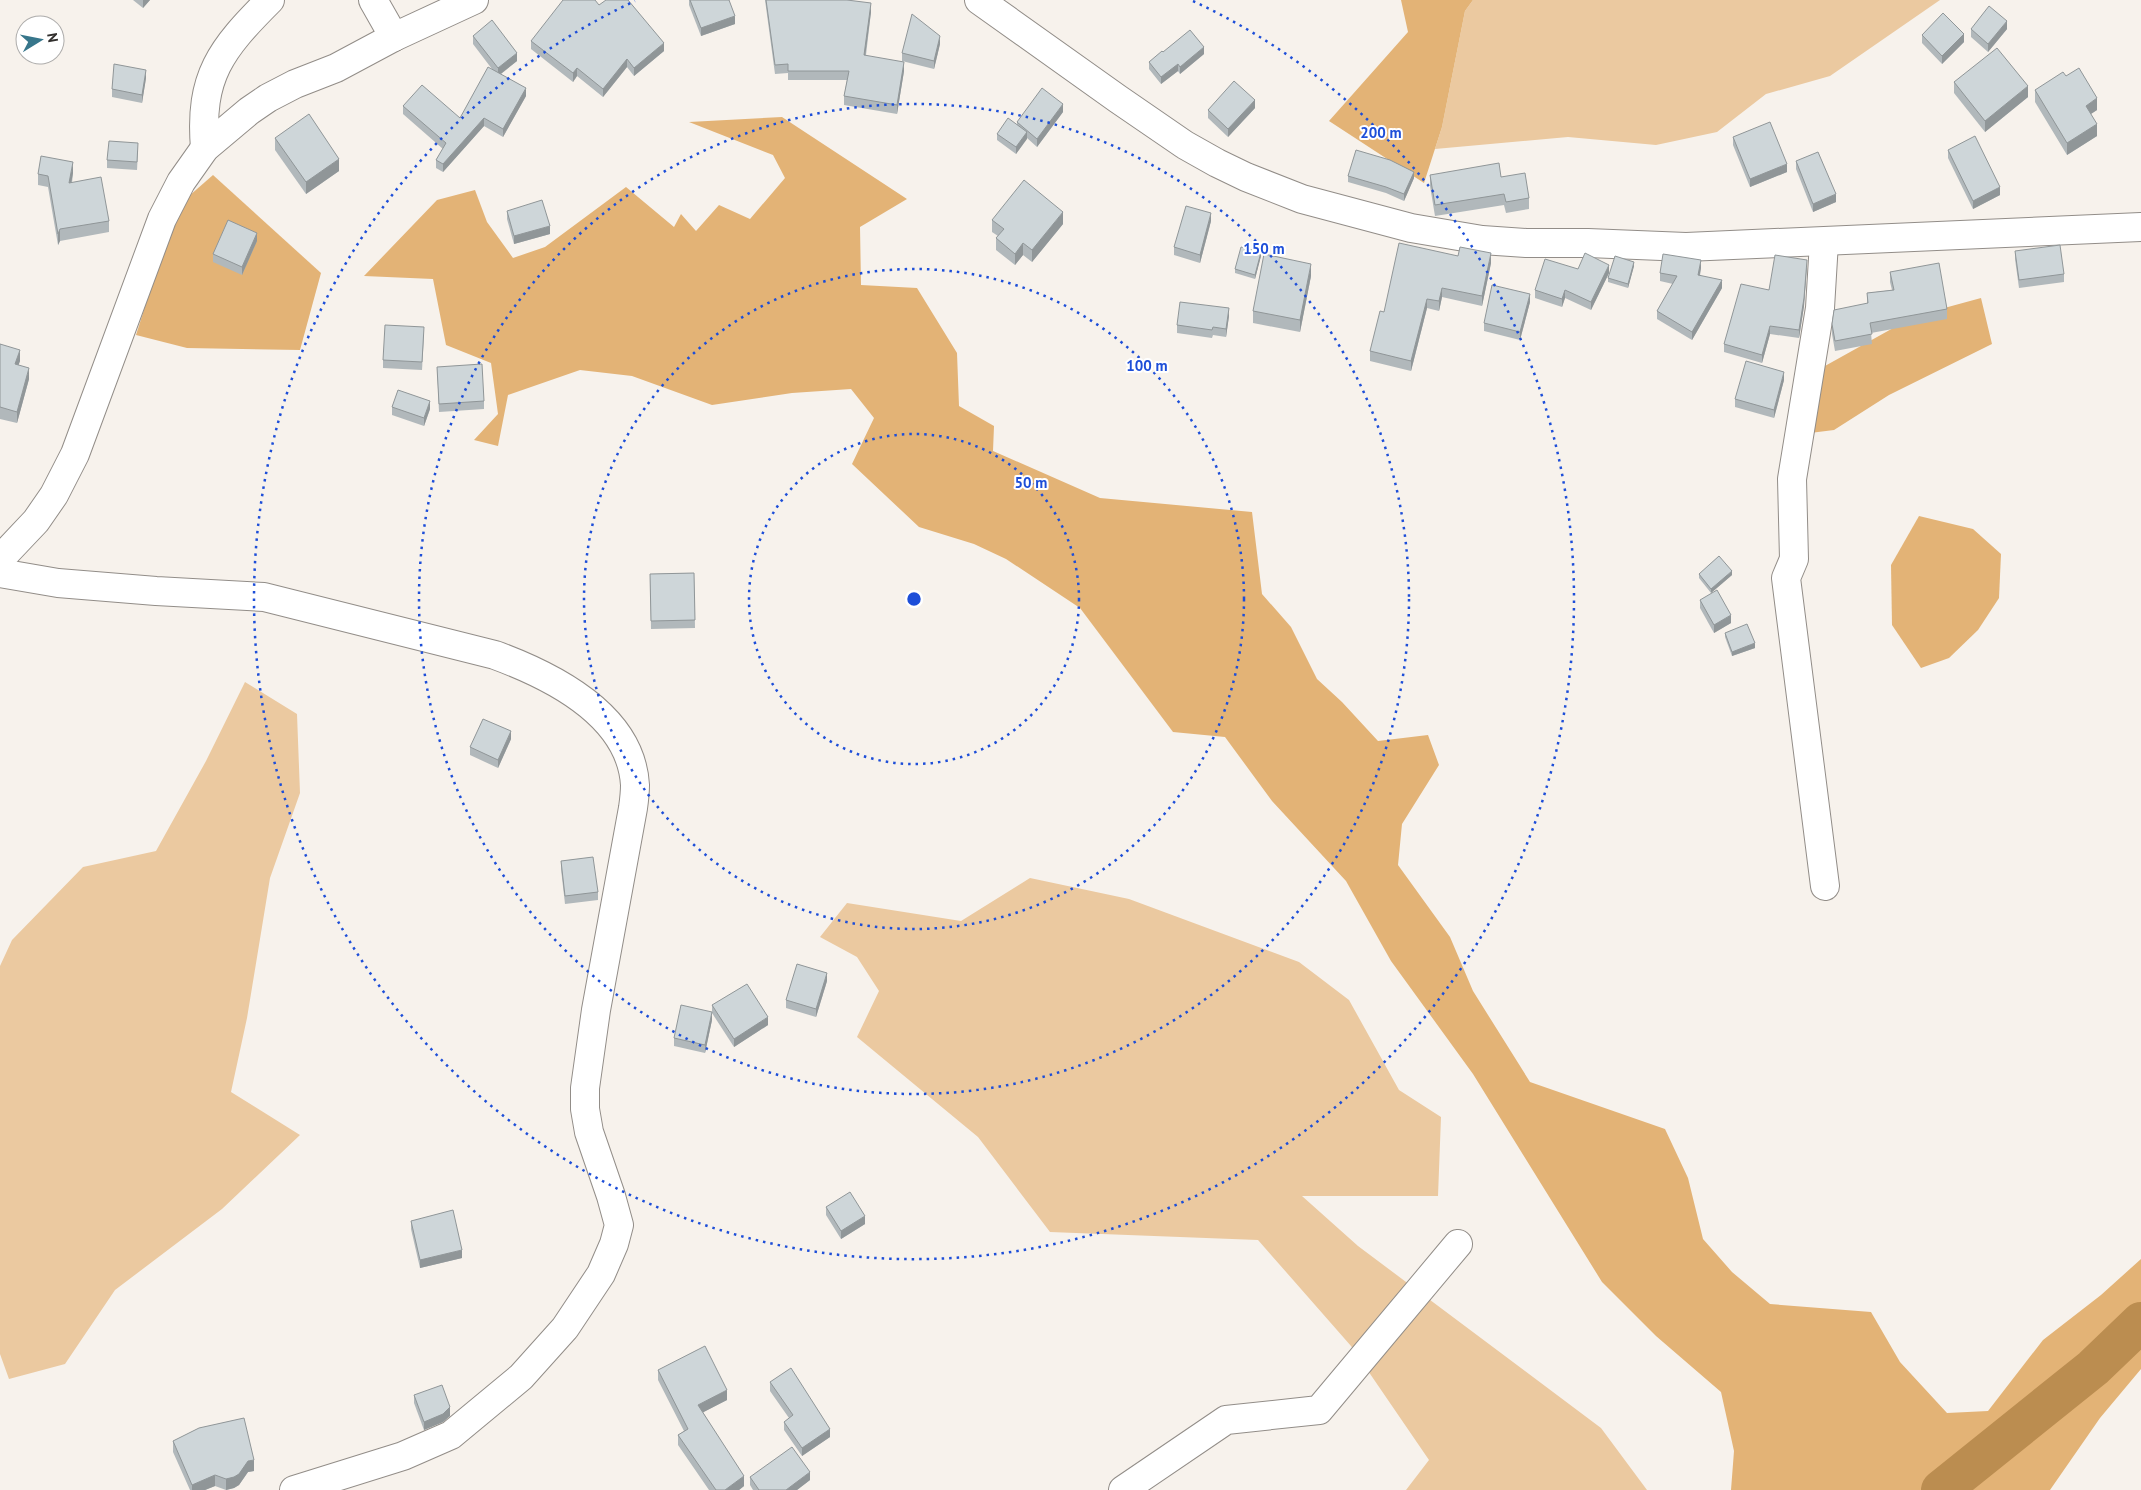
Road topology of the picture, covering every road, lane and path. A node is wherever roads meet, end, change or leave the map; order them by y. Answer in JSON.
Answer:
{"nodes":[{"id":1,"x":270,"y":0,"type":"edge"},
{"id":2,"x":373,"y":0,"type":"edge"},
{"id":3,"x":474,"y":0,"type":"edge"},
{"id":4,"x":980,"y":0,"type":"edge"},
{"id":5,"x":394,"y":37,"type":"junction"},
{"id":6,"x":205,"y":148,"type":"junction"},
{"id":7,"x":2141,"y":227,"type":"edge"},
{"id":8,"x":1824,"y":242,"type":"junction"},
{"id":9,"x":0,"y":559,"type":"edge"},
{"id":10,"x":0,"y":574,"type":"edge"},
{"id":11,"x":1825,"y":886,"type":"dead end"},
{"id":12,"x":1458,"y":1244,"type":"dead end"},
{"id":13,"x":294,"y":1490,"type":"edge"},
{"id":14,"x":1123,"y":1490,"type":"edge"}],
"edges":[{"from":1,"to":6,"type":"street"},
{"from":2,"to":5,"type":"street"},
{"from":3,"to":5,"type":"street"},
{"from":4,"to":8,"type":"street"},
{"from":5,"to":6,"type":"street"},
{"from":6,"to":9,"type":"street"},
{"from":7,"to":8,"type":"street"},
{"from":8,"to":11,"type":"street"},
{"from":10,"to":13,"type":"street"},
{"from":12,"to":14,"type":"street"}]}
